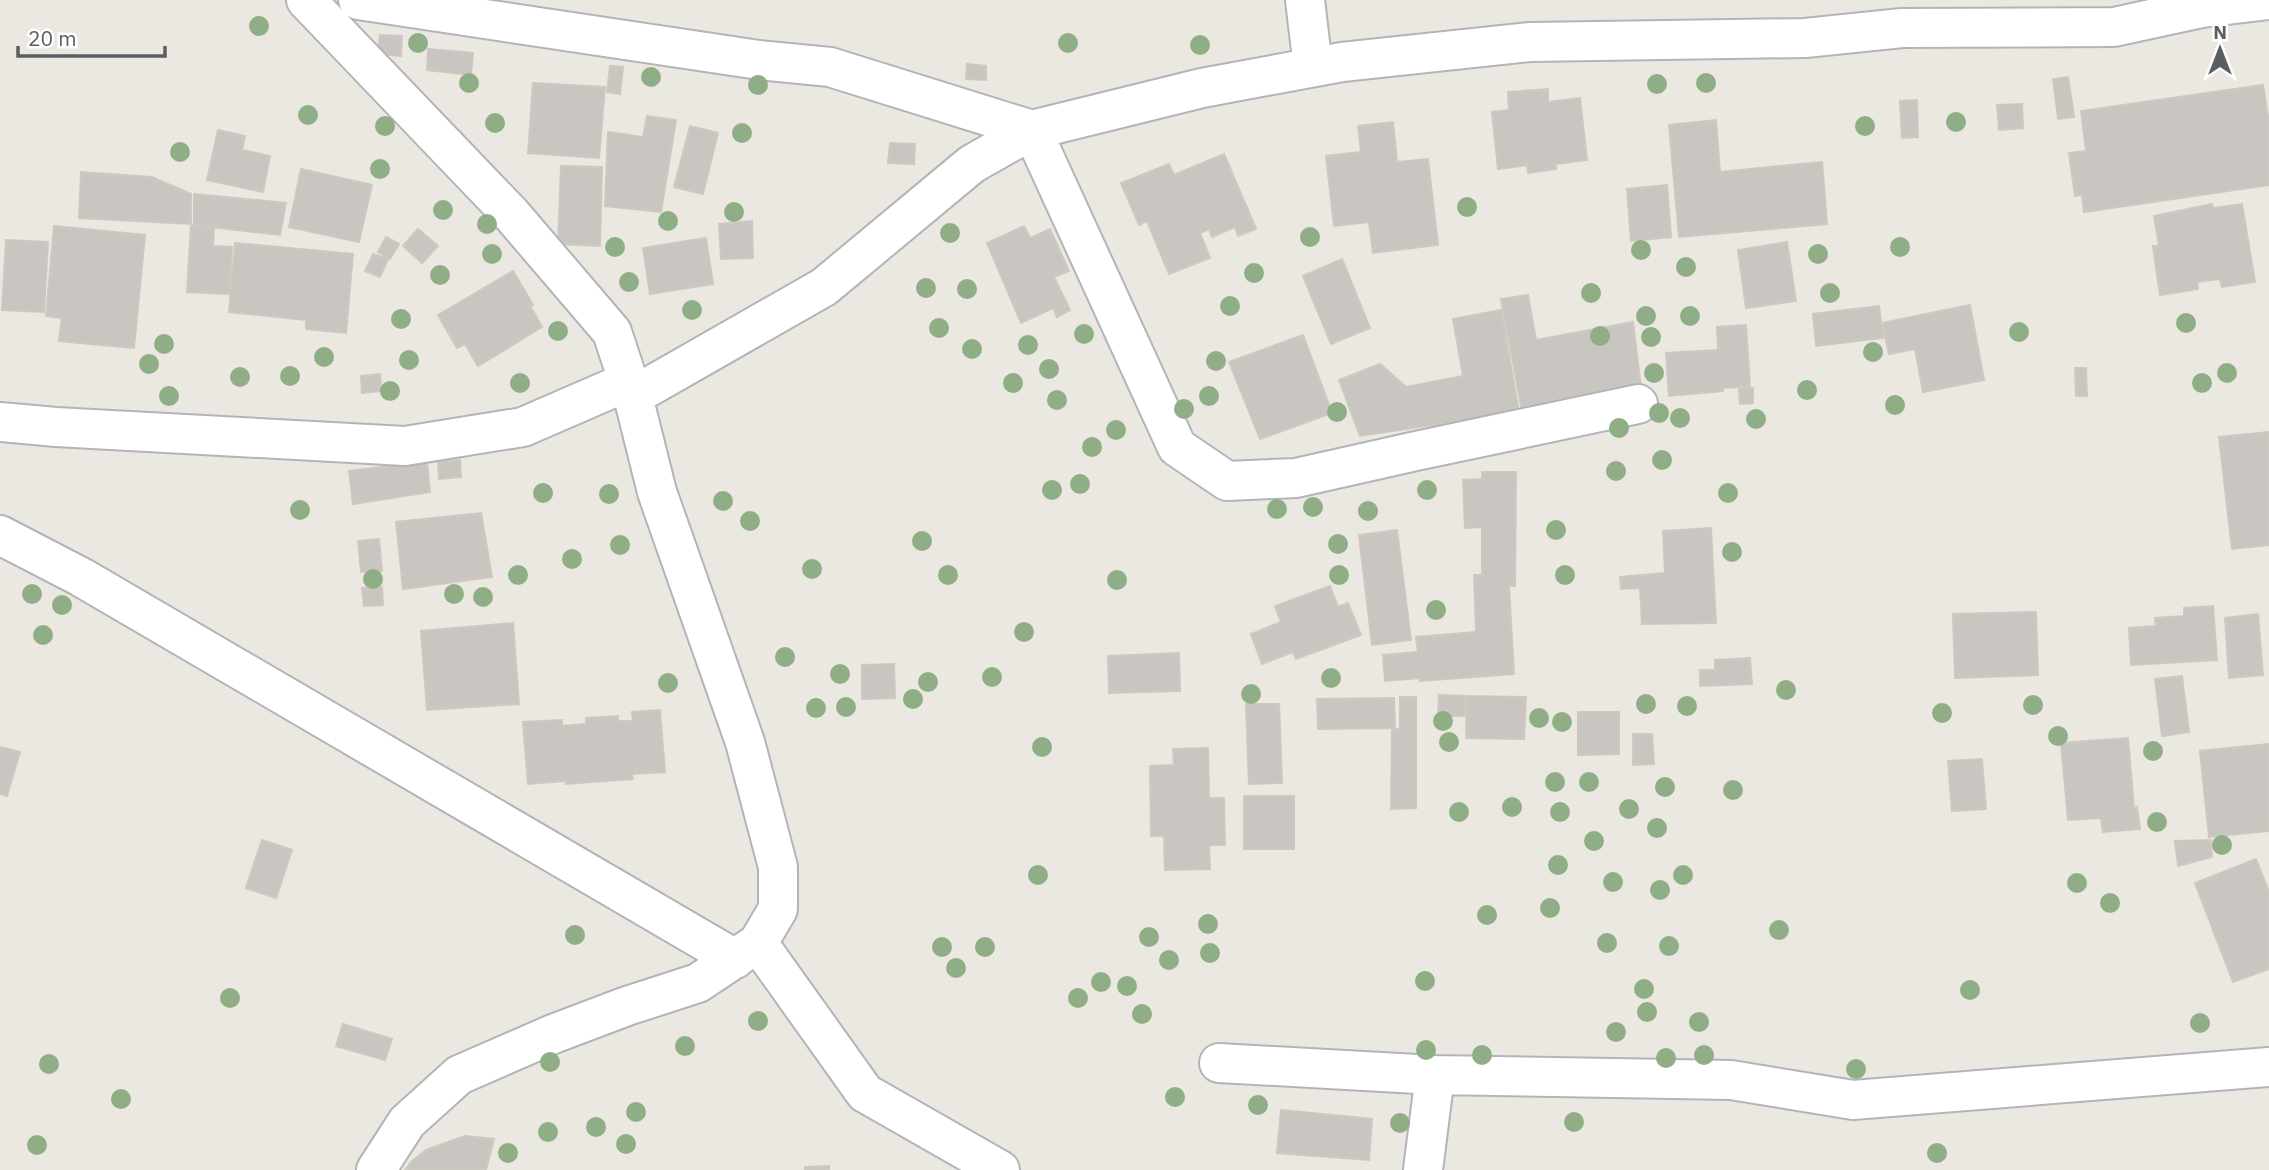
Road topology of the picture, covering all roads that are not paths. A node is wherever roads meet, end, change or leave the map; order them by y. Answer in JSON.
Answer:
{"nodes":[{"id":1,"x":306,"y":0,"type":"edge"},
{"id":2,"x":358,"y":0,"type":"edge"},
{"id":3,"x":1305,"y":0,"type":"edge"},
{"id":4,"x":2267,"y":0,"type":"edge"},
{"id":5,"x":1313,"y":67,"type":"junction"},
{"id":6,"x":1032,"y":130,"type":"junction"},
{"id":7,"x":631,"y":388,"type":"junction"},
{"id":8,"x":1638,"y":404,"type":"dead end"},
{"id":9,"x":0,"y":422,"type":"edge"},
{"id":10,"x":0,"y":535,"type":"edge"},
{"id":11,"x":746,"y":951,"type":"junction"},
{"id":12,"x":1219,"y":1063,"type":"dead end"},
{"id":13,"x":2269,"y":1067,"type":"edge"},
{"id":14,"x":1435,"y":1075,"type":"junction"},
{"id":15,"x":376,"y":1170,"type":"edge"},
{"id":16,"x":1000,"y":1170,"type":"edge"},
{"id":17,"x":1423,"y":1170,"type":"edge"}],
"edges":[{"from":1,"to":7,"type":"street"},
{"from":2,"to":6,"type":"street"},
{"from":3,"to":5,"type":"street"},
{"from":4,"to":5,"type":"street"},
{"from":5,"to":6,"type":"street"},
{"from":6,"to":7,"type":"street"},
{"from":6,"to":8,"type":"street"},
{"from":7,"to":9,"type":"street"},
{"from":7,"to":11,"type":"street"},
{"from":10,"to":11,"type":"street"},
{"from":11,"to":15,"type":"street"},
{"from":11,"to":16,"type":"street"},
{"from":12,"to":14,"type":"street"},
{"from":13,"to":14,"type":"street"},
{"from":14,"to":17,"type":"street"}]}
